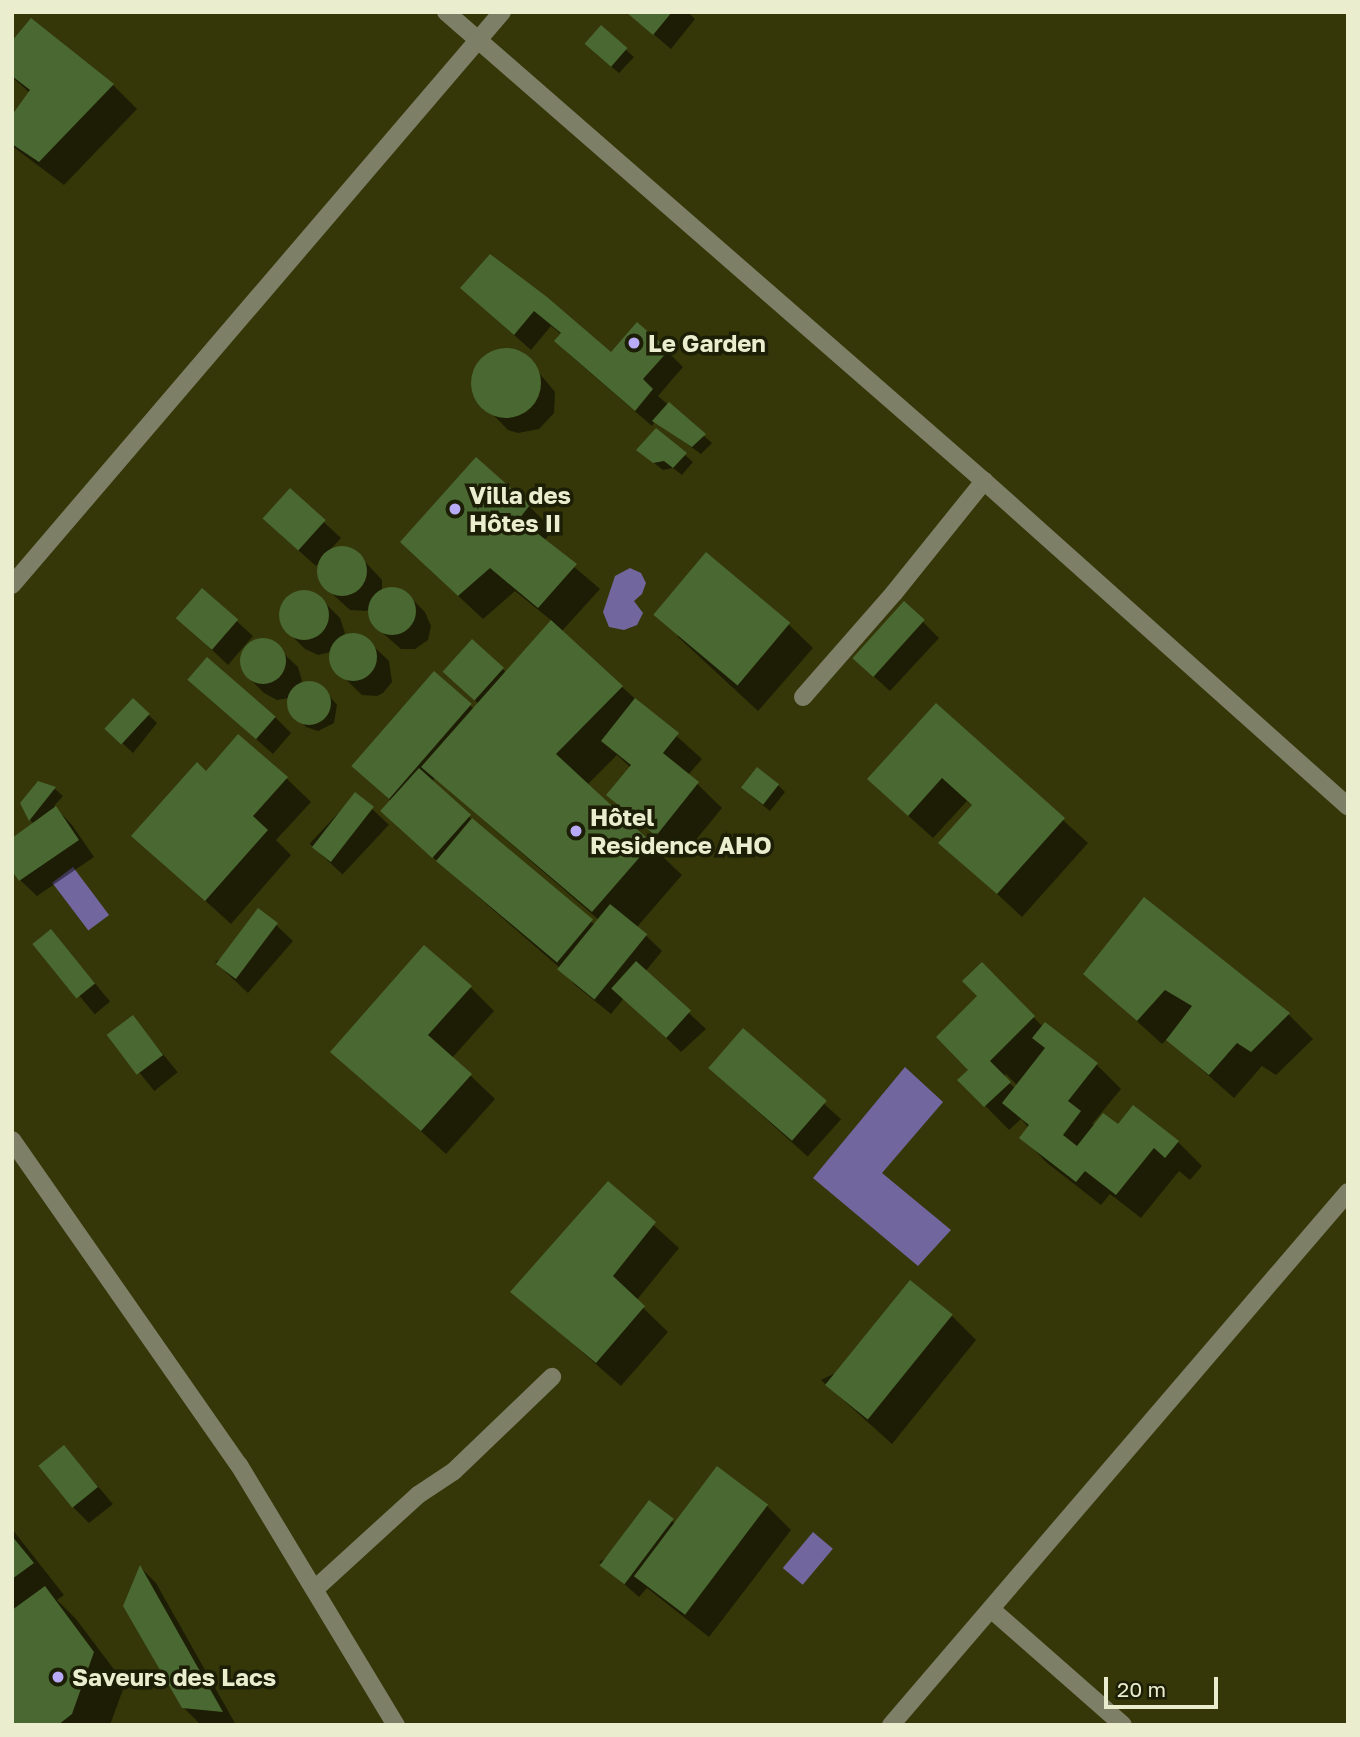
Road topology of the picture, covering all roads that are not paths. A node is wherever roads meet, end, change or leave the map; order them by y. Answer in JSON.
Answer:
{"nodes":[{"id":1,"x":446,"y":12,"type":"edge"},
{"id":2,"x":502,"y":12,"type":"edge"},
{"id":3,"x":478,"y":40,"type":"junction"},
{"id":4,"x":984,"y":481,"type":"junction"},
{"id":5,"x":12,"y":584,"type":"edge"},
{"id":6,"x":803,"y":697,"type":"dead end"},
{"id":7,"x":1348,"y":806,"type":"edge"},
{"id":8,"x":12,"y":1140,"type":"edge"},
{"id":9,"x":1348,"y":1192,"type":"edge"},
{"id":10,"x":552,"y":1377,"type":"dead end"},
{"id":11,"x":315,"y":1589,"type":"junction"},
{"id":12,"x":992,"y":1610,"type":"junction"},
{"id":13,"x":396,"y":1725,"type":"edge"},
{"id":14,"x":891,"y":1725,"type":"edge"},
{"id":15,"x":1123,"y":1725,"type":"edge"}],
"edges":[{"from":1,"to":3,"type":"street"},
{"from":2,"to":3,"type":"street"},
{"from":3,"to":4,"type":"street"},
{"from":3,"to":5,"type":"street"},
{"from":4,"to":6,"type":"street"},
{"from":4,"to":7,"type":"street"},
{"from":8,"to":11,"type":"street"},
{"from":9,"to":12,"type":"street"},
{"from":10,"to":11,"type":"street"},
{"from":11,"to":13,"type":"street"},
{"from":12,"to":14,"type":"street"},
{"from":12,"to":15,"type":"street"}]}
